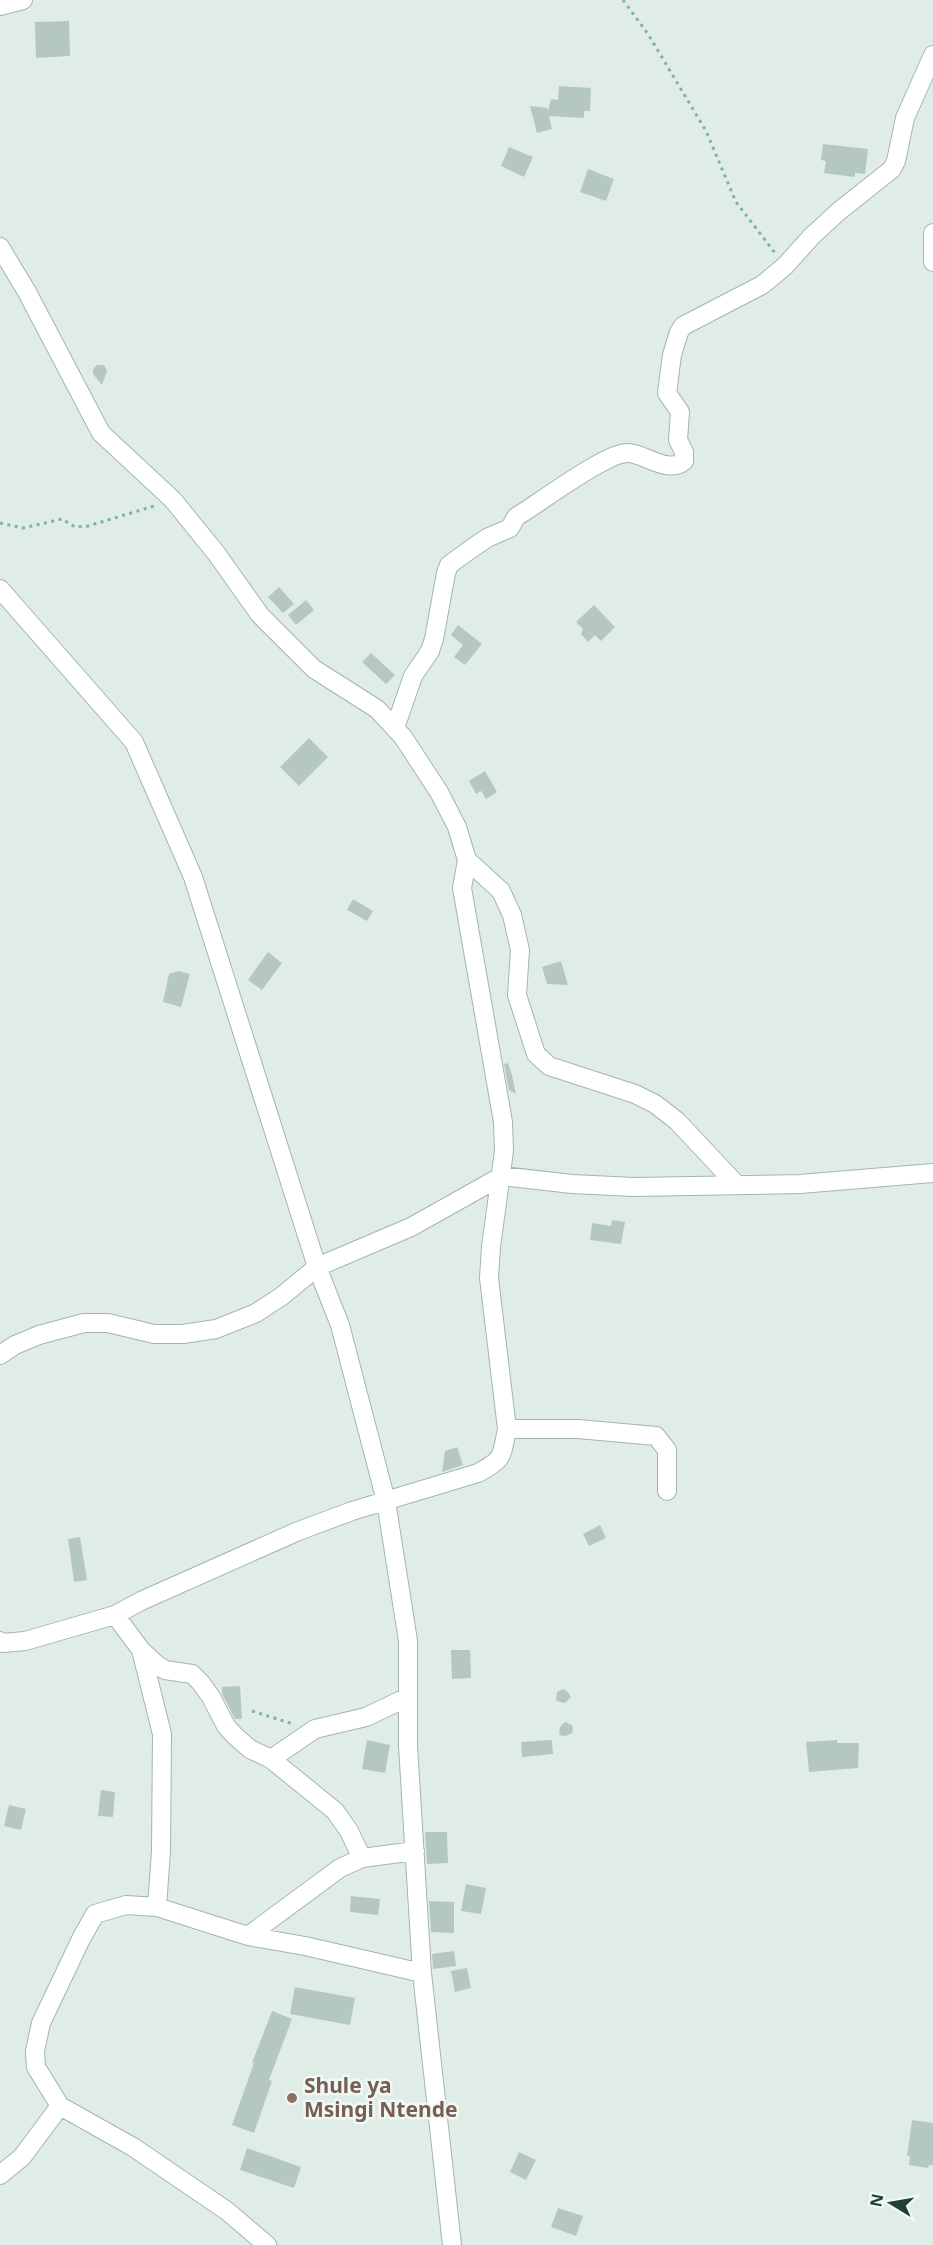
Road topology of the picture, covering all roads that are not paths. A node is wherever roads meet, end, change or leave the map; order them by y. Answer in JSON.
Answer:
{"nodes":[{"id":1,"x":23,"y":0,"type":"edge"},
{"id":2,"x":0,"y":6,"type":"edge"},
{"id":3,"x":933,"y":55,"type":"edge"},
{"id":4,"x":933,"y":232,"type":"edge"},
{"id":5,"x":0,"y":247,"type":"edge"},
{"id":6,"x":933,"y":262,"type":"edge"},
{"id":7,"x":0,"y":589,"type":"edge"},
{"id":8,"x":395,"y":728,"type":"junction"},
{"id":9,"x":467,"y":860,"type":"junction"},
{"id":10,"x":933,"y":1173,"type":"edge"},
{"id":11,"x":502,"y":1176,"type":"junction"},
{"id":12,"x":736,"y":1184,"type":"junction"},
{"id":13,"x":317,"y":1268,"type":"junction"},
{"id":14,"x":0,"y":1355,"type":"edge"},
{"id":15,"x":507,"y":1429,"type":"junction"},
{"id":16,"x":667,"y":1491,"type":"dead end"},
{"id":17,"x":386,"y":1501,"type":"junction"},
{"id":18,"x":115,"y":1615,"type":"junction"},
{"id":19,"x":0,"y":1641,"type":"edge"},
{"id":20,"x":141,"y":1650,"type":"junction"},
{"id":21,"x":408,"y":1697,"type":"junction"},
{"id":22,"x":271,"y":1759,"type":"junction"},
{"id":23,"x":415,"y":1851,"type":"junction"},
{"id":24,"x":362,"y":1858,"type":"junction"},
{"id":25,"x":157,"y":1907,"type":"junction"},
{"id":26,"x":248,"y":1936,"type":"junction"},
{"id":27,"x":422,"y":1973,"type":"junction"},
{"id":28,"x":60,"y":2106,"type":"junction"},
{"id":29,"x":0,"y":2175,"type":"edge"},
{"id":30,"x":452,"y":2239,"type":"edge"},
{"id":31,"x":267,"y":2245,"type":"edge"},
{"id":32,"x":467,"y":2245,"type":"edge"}],
"edges":[{"from":1,"to":2,"type":"street"},
{"from":3,"to":8,"type":"street"},
{"from":4,"to":6,"type":"street"},
{"from":5,"to":8,"type":"street"},
{"from":7,"to":13,"type":"street"},
{"from":8,"to":9,"type":"street"},
{"from":9,"to":11,"type":"street"},
{"from":9,"to":12,"type":"street"},
{"from":10,"to":12,"type":"street"},
{"from":11,"to":12,"type":"street"},
{"from":11,"to":13,"type":"street"},
{"from":11,"to":15,"type":"street"},
{"from":13,"to":14,"type":"street"},
{"from":13,"to":17,"type":"street"},
{"from":15,"to":16,"type":"street"},
{"from":15,"to":17,"type":"street"},
{"from":17,"to":18,"type":"street"},
{"from":17,"to":21,"type":"street"},
{"from":18,"to":19,"type":"street"},
{"from":18,"to":20,"type":"street"},
{"from":20,"to":22,"type":"street"},
{"from":20,"to":25,"type":"street"},
{"from":21,"to":22,"type":"street"},
{"from":21,"to":23,"type":"street"},
{"from":22,"to":24,"type":"street"},
{"from":23,"to":24,"type":"street"},
{"from":23,"to":27,"type":"street"},
{"from":24,"to":26,"type":"street"},
{"from":25,"to":26,"type":"street"},
{"from":25,"to":28,"type":"street"},
{"from":26,"to":27,"type":"street"},
{"from":27,"to":30,"type":"street"},
{"from":28,"to":29,"type":"street"},
{"from":28,"to":31,"type":"street"},
{"from":30,"to":32,"type":"street"}]}
